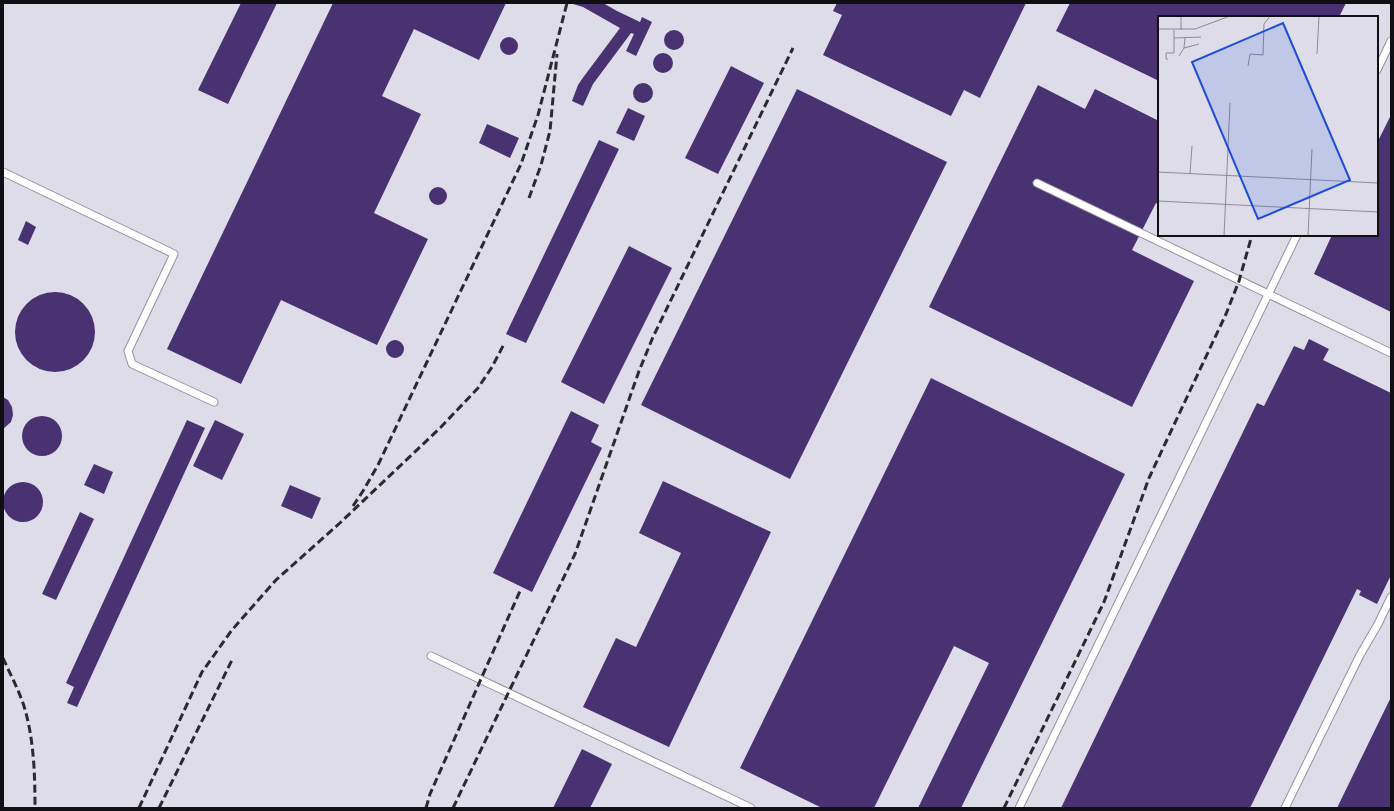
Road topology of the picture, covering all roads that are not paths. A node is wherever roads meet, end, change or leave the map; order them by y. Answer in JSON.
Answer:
{"nodes":[{"id":1,"x":1391,"y":41,"type":"edge"},
{"id":2,"x":1378,"y":68,"type":"edge"},
{"id":3,"x":3,"y":172,"type":"edge"},
{"id":4,"x":1037,"y":183,"type":"dead end"},
{"id":5,"x":1297,"y":236,"type":"edge"},
{"id":6,"x":1269,"y":295,"type":"junction"},
{"id":7,"x":1391,"y":353,"type":"edge"},
{"id":8,"x":214,"y":402,"type":"dead end"},
{"id":9,"x":1391,"y":597,"type":"edge"},
{"id":10,"x":431,"y":656,"type":"dead end"},
{"id":11,"x":751,"y":808,"type":"edge"},
{"id":12,"x":1019,"y":808,"type":"edge"},
{"id":13,"x":1285,"y":808,"type":"edge"}],
"edges":[{"from":1,"to":2,"type":"lane"},
{"from":3,"to":8,"type":"lane"},
{"from":4,"to":6,"type":"lane"},
{"from":5,"to":6,"type":"lane"},
{"from":6,"to":7,"type":"lane"},
{"from":6,"to":12,"type":"lane"},
{"from":9,"to":13,"type":"lane"},
{"from":10,"to":11,"type":"lane"}]}
